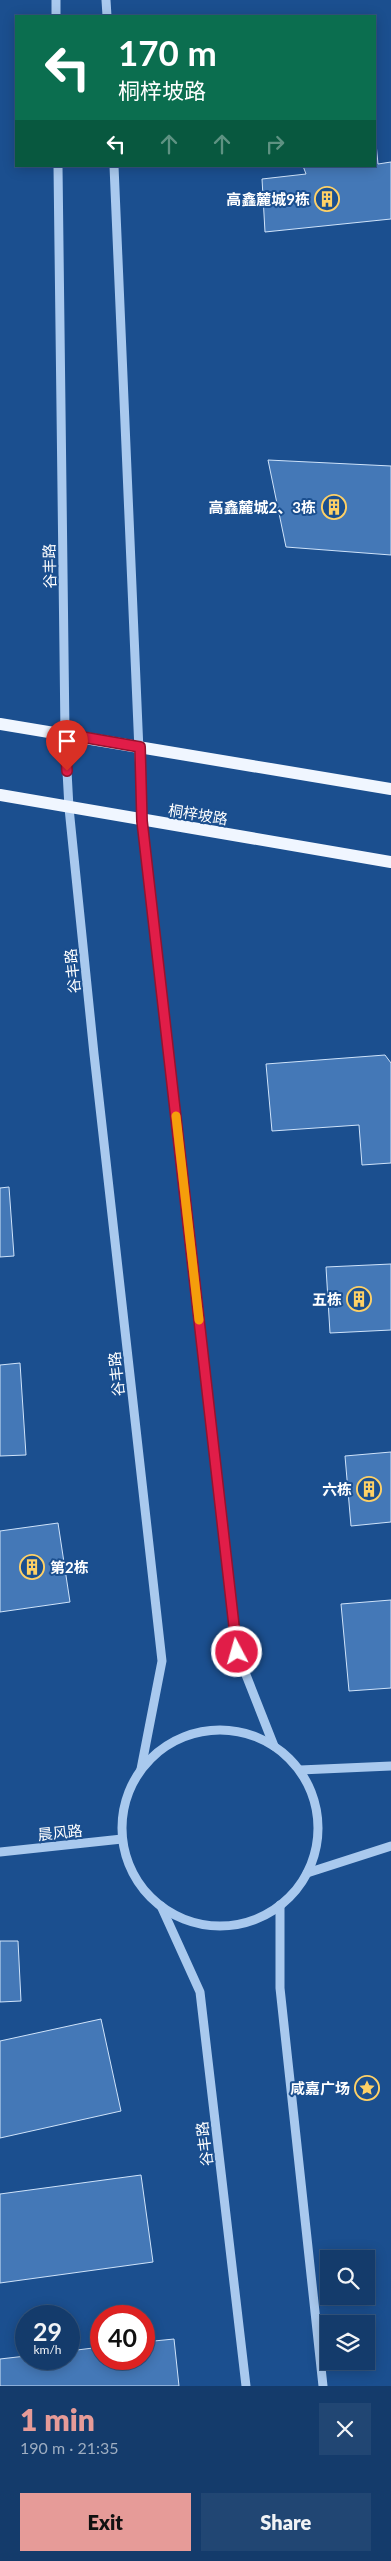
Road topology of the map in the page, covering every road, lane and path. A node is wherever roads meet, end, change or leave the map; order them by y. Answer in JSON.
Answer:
{"nodes":[{"id":1,"x":56,"y":0,"type":"edge"},
{"id":2,"x":106,"y":0,"type":"edge"},
{"id":3,"x":56,"y":15,"type":"edge"},
{"id":4,"x":107,"y":15,"type":"edge"},
{"id":5,"x":58,"y":167,"type":"edge"},
{"id":6,"x":114,"y":167,"type":"edge"},
{"id":7,"x":0,"y":724,"type":"edge"},
{"id":8,"x":65,"y":734,"type":"junction"},
{"id":9,"x":140,"y":747,"type":"junction"},
{"id":10,"x":391,"y":789,"type":"edge"},
{"id":11,"x":0,"y":795,"type":"edge"},
{"id":12,"x":70,"y":808,"type":"junction"},
{"id":13,"x":142,"y":821,"type":"junction"},
{"id":14,"x":391,"y":862,"type":"edge"},
{"id":15,"x":274,"y":1746,"type":"junction"},
{"id":16,"x":391,"y":1766,"type":"edge"},
{"id":17,"x":141,"y":1769,"type":"junction"},
{"id":18,"x":300,"y":1770,"type":"junction"},
{"id":19,"x":122,"y":1839,"type":"junction"},
{"id":20,"x":391,"y":1846,"type":"edge"},
{"id":21,"x":0,"y":1852,"type":"edge"},
{"id":22,"x":308,"y":1873,"type":"junction"},
{"id":23,"x":280,"y":1905,"type":"junction"},
{"id":24,"x":161,"y":1906,"type":"junction"},
{"id":25,"x":246,"y":2386,"type":"edge"},
{"id":26,"x":323,"y":2386,"type":"edge"}],
"edges":[{"from":1,"to":3,"type":"street"},
{"from":2,"to":4,"type":"street"},
{"from":5,"to":8,"type":"street","name":"谷丰路"},
{"from":6,"to":9,"type":"street"},
{"from":7,"to":8,"type":"main road"},
{"from":8,"to":9,"type":"main road"},
{"from":8,"to":12,"type":"street","name":"谷丰路"},
{"from":9,"to":10,"type":"main road"},
{"from":9,"to":13,"type":"street"},
{"from":11,"to":12,"type":"main road","name":"桐梓坡路"},
{"from":12,"to":13,"type":"main road","name":"桐梓坡路"},
{"from":12,"to":17,"type":"street","name":"谷丰路"},
{"from":13,"to":14,"type":"main road","name":"桐梓坡路"},
{"from":13,"to":15,"type":"street"},
{"from":15,"to":17,"type":"street"},
{"from":15,"to":18,"type":"street"},
{"from":16,"to":18,"type":"street"},
{"from":17,"to":19,"type":"street"},
{"from":18,"to":22,"type":"street"},
{"from":19,"to":21,"type":"street","name":"晨风路"},
{"from":19,"to":24,"type":"street"},
{"from":20,"to":22,"type":"street"},
{"from":22,"to":23,"type":"street"},
{"from":23,"to":24,"type":"street"},
{"from":23,"to":26,"type":"street"},
{"from":24,"to":25,"type":"street","name":"谷丰路"}]}
